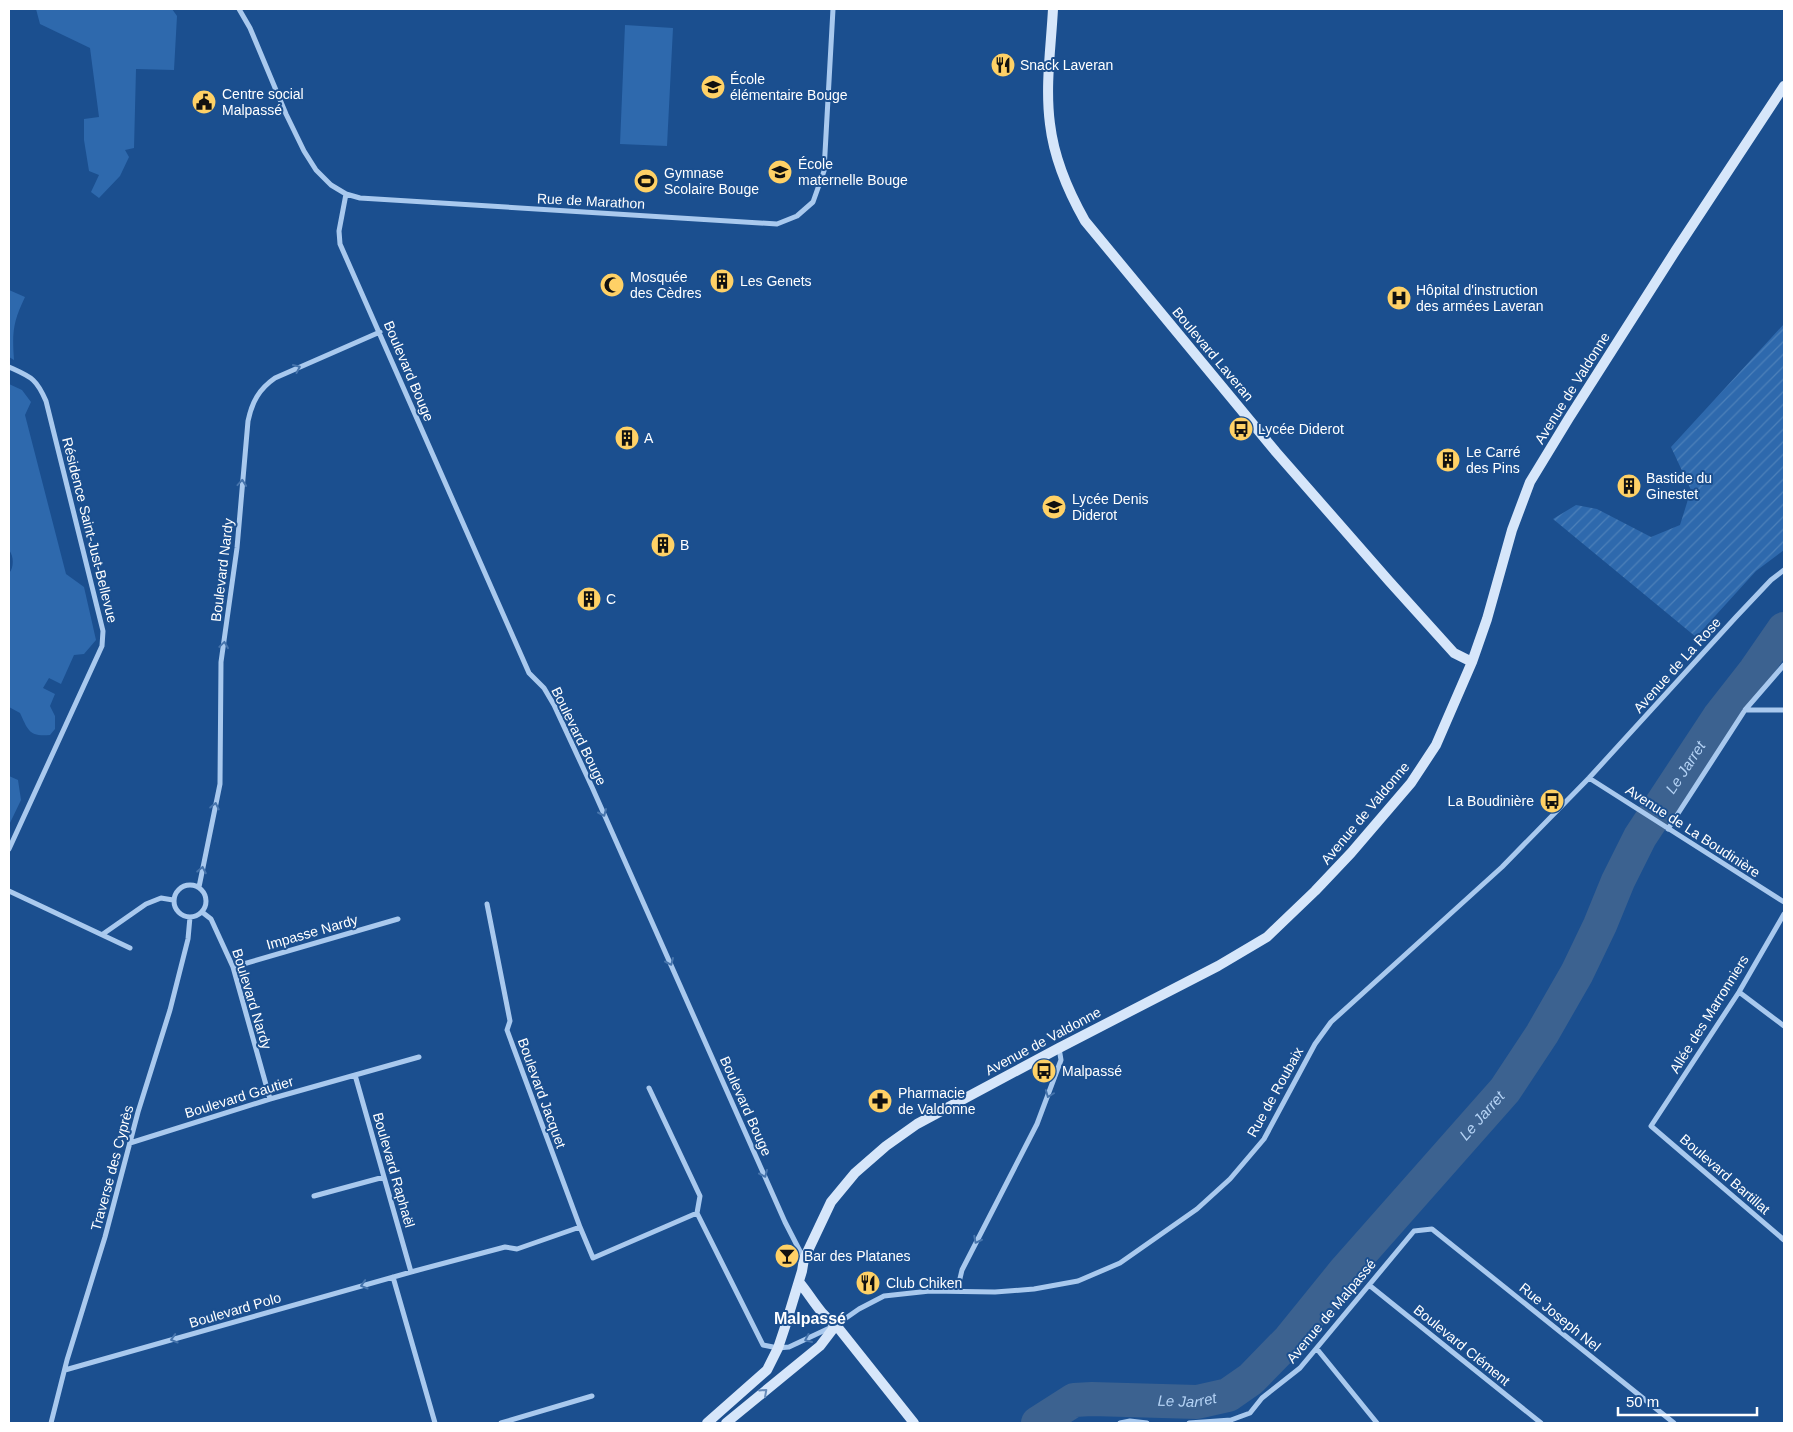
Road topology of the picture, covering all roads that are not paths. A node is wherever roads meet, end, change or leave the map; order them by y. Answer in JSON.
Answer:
{"nodes":[{"id":1,"x":239,"y":9,"type":"edge"},
{"id":2,"x":833,"y":9,"type":"edge"},
{"id":3,"x":1053,"y":9,"type":"edge"},
{"id":4,"x":1784,"y":86,"type":"edge"},
{"id":5,"x":346,"y":194,"type":"junction"},
{"id":6,"x":380,"y":332,"type":"junction"},
{"id":7,"x":9,"y":367,"type":"edge"},
{"id":8,"x":1784,"y":570,"type":"edge"},
{"id":9,"x":1472,"y":662,"type":"junction"},
{"id":10,"x":1784,"y":666,"type":"edge"},
{"id":11,"x":1745,"y":710,"type":"junction"},
{"id":12,"x":1784,"y":710,"type":"edge"},
{"id":13,"x":1589,"y":778,"type":"junction"},
{"id":14,"x":1668,"y":829,"type":"junction"},
{"id":15,"x":9,"y":849,"type":"edge"},
{"id":16,"x":199,"y":887,"type":"junction"},
{"id":17,"x":9,"y":892,"type":"edge"},
{"id":18,"x":173,"y":900,"type":"junction"},
{"id":19,"x":1784,"y":902,"type":"edge"},
{"id":20,"x":487,"y":904,"type":"dead end"},
{"id":21,"x":202,"y":912,"type":"junction"},
{"id":22,"x":1784,"y":914,"type":"edge"},
{"id":23,"x":190,"y":917,"type":"junction"},
{"id":24,"x":398,"y":919,"type":"dead end"},
{"id":25,"x":103,"y":934,"type":"junction"},
{"id":26,"x":130,"y":948,"type":"dead end"},
{"id":27,"x":233,"y":967,"type":"junction"},
{"id":28,"x":1739,"y":992,"type":"junction"},
{"id":29,"x":1784,"y":1026,"type":"edge"},
{"id":30,"x":1059,"y":1048,"type":"junction"},
{"id":31,"x":419,"y":1056,"type":"dead end"},
{"id":32,"x":355,"y":1075,"type":"junction"},
{"id":33,"x":649,"y":1088,"type":"dead end"},
{"id":34,"x":270,"y":1099,"type":"junction"},
{"id":35,"x":1651,"y":1126,"type":"joint"},
{"id":36,"x":130,"y":1143,"type":"junction"},
{"id":37,"x":384,"y":1177,"type":"junction"},
{"id":38,"x":314,"y":1196,"type":"dead end"},
{"id":39,"x":697,"y":1213,"type":"junction"},
{"id":40,"x":580,"y":1227,"type":"junction"},
{"id":41,"x":1432,"y":1229,"type":"joint"},
{"id":42,"x":1784,"y":1240,"type":"edge"},
{"id":43,"x":804,"y":1259,"type":"junction"},
{"id":44,"x":411,"y":1272,"type":"junction"},
{"id":45,"x":392,"y":1277,"type":"junction"},
{"id":46,"x":799,"y":1282,"type":"junction"},
{"id":47,"x":1369,"y":1285,"type":"junction"},
{"id":48,"x":957,"y":1291,"type":"junction"},
{"id":49,"x":836,"y":1325,"type":"junction"},
{"id":50,"x":778,"y":1348,"type":"junction"},
{"id":51,"x":1317,"y":1349,"type":"junction"},
{"id":52,"x":65,"y":1370,"type":"junction"},
{"id":53,"x":592,"y":1396,"type":"dead end"},
{"id":54,"x":51,"y":1423,"type":"edge"},
{"id":55,"x":435,"y":1423,"type":"edge"},
{"id":56,"x":501,"y":1423,"type":"edge"},
{"id":57,"x":707,"y":1423,"type":"edge"},
{"id":58,"x":726,"y":1423,"type":"edge"},
{"id":59,"x":914,"y":1423,"type":"edge"},
{"id":60,"x":1120,"y":1423,"type":"edge"},
{"id":61,"x":1147,"y":1423,"type":"edge"},
{"id":62,"x":1189,"y":1423,"type":"edge"},
{"id":63,"x":1377,"y":1423,"type":"edge"},
{"id":64,"x":1541,"y":1423,"type":"edge"},
{"id":65,"x":1674,"y":1423,"type":"edge"}],
"edges":[{"from":1,"to":5,"type":"street"},
{"from":2,"to":5,"type":"street","name":"Rue de Marathon"},
{"from":3,"to":9,"type":"street","name":"Boulevard Laveran"},
{"from":4,"to":9,"type":"street","name":"Avenue de Valdonne"},
{"from":5,"to":6,"type":"street","name":"Boulevard Bouge"},
{"from":16,"to":6,"type":"street","name":"Boulevard Nardy","one_way":true},
{"from":6,"to":43,"type":"street","name":"Boulevard Bouge","one_way":true},
{"from":7,"to":15,"type":"street","name":"Résidence Saint-Just-Bellevue"},
{"from":8,"to":13,"type":"street","name":"Avenue de La Rose"},
{"from":9,"to":30,"type":"street","name":"Avenue de Valdonne"},
{"from":10,"to":11,"type":"street"},
{"from":11,"to":12,"type":"street"},
{"from":11,"to":14,"type":"street"},
{"from":13,"to":14,"type":"street","name":"Avenue de La Boudinière"},
{"from":13,"to":48,"type":"street","name":"Rue de Roubaix"},
{"from":14,"to":19,"type":"street","name":"Avenue de La Boudinière"},
{"from":16,"to":18,"type":"street"},
{"from":16,"to":21,"type":"street"},
{"from":17,"to":25,"type":"street"},
{"from":18,"to":23,"type":"street"},
{"from":18,"to":25,"type":"street"},
{"from":20,"to":40,"type":"street","name":"Boulevard Jacquet"},
{"from":21,"to":23,"type":"street"},
{"from":21,"to":27,"type":"street","name":"Boulevard Nardy"},
{"from":22,"to":28,"type":"street","name":"Allée des Marronniers"},
{"from":23,"to":36,"type":"street","name":"Traverse des Cyprès"},
{"from":24,"to":27,"type":"street","name":"Impasse Nardy"},
{"from":25,"to":26,"type":"street"},
{"from":27,"to":34,"type":"street","name":"Boulevard Nardy"},
{"from":28,"to":29,"type":"street"},
{"from":28,"to":35,"type":"street","name":"Allée des Marronniers"},
{"from":30,"to":43,"type":"street","name":"Avenue de Valdonne"},
{"from":30,"to":48,"type":"street","one_way":true},
{"from":31,"to":32,"type":"street","name":"Boulevard Gautier"},
{"from":32,"to":34,"type":"street","name":"Boulevard Gautier"},
{"from":32,"to":37,"type":"street","name":"Boulevard Raphaël"},
{"from":33,"to":39,"type":"street"},
{"from":34,"to":36,"type":"street","name":"Boulevard Gautier"},
{"from":35,"to":42,"type":"street","name":"Boulevard Bartillat"},
{"from":36,"to":52,"type":"street","name":"Traverse des Cyprès"},
{"from":37,"to":38,"type":"street"},
{"from":37,"to":44,"type":"street","name":"Boulevard Raphaël"},
{"from":39,"to":40,"type":"street","name":"Boulevard Jacquet"},
{"from":39,"to":50,"type":"street"},
{"from":40,"to":44,"type":"street","name":"Boulevard Polo"},
{"from":41,"to":47,"type":"street","name":"Avenue de Malpassé"},
{"from":41,"to":65,"type":"street","name":"Rue Joseph Nel"},
{"from":43,"to":46,"type":"street","name":"Avenue de Valdonne"},
{"from":44,"to":45,"type":"street","name":"Boulevard Polo"},
{"from":45,"to":52,"type":"street","name":"Boulevard Polo","one_way":true},
{"from":45,"to":55,"type":"street"},
{"from":46,"to":49,"type":"street"},
{"from":46,"to":50,"type":"street","name":"Avenue de Valdonne"},
{"from":47,"to":51,"type":"street","name":"Avenue de Malpassé"},
{"from":47,"to":64,"type":"street","name":"Boulevard Clément"},
{"from":48,"to":49,"type":"street","name":"Rue de Roubaix"},
{"from":49,"to":50,"type":"street","name":"Rue de Roubaix","one_way":true},
{"from":58,"to":49,"type":"street","one_way":true},
{"from":49,"to":59,"type":"street"},
{"from":50,"to":57,"type":"street","name":"Avenue de Valdonne"},
{"from":51,"to":62,"type":"street","name":"Avenue de Malpassé"},
{"from":51,"to":63,"type":"street"},
{"from":52,"to":54,"type":"street","name":"Traverse des Cyprès"},
{"from":53,"to":56,"type":"street"},
{"from":60,"to":61,"type":"street"}]}
